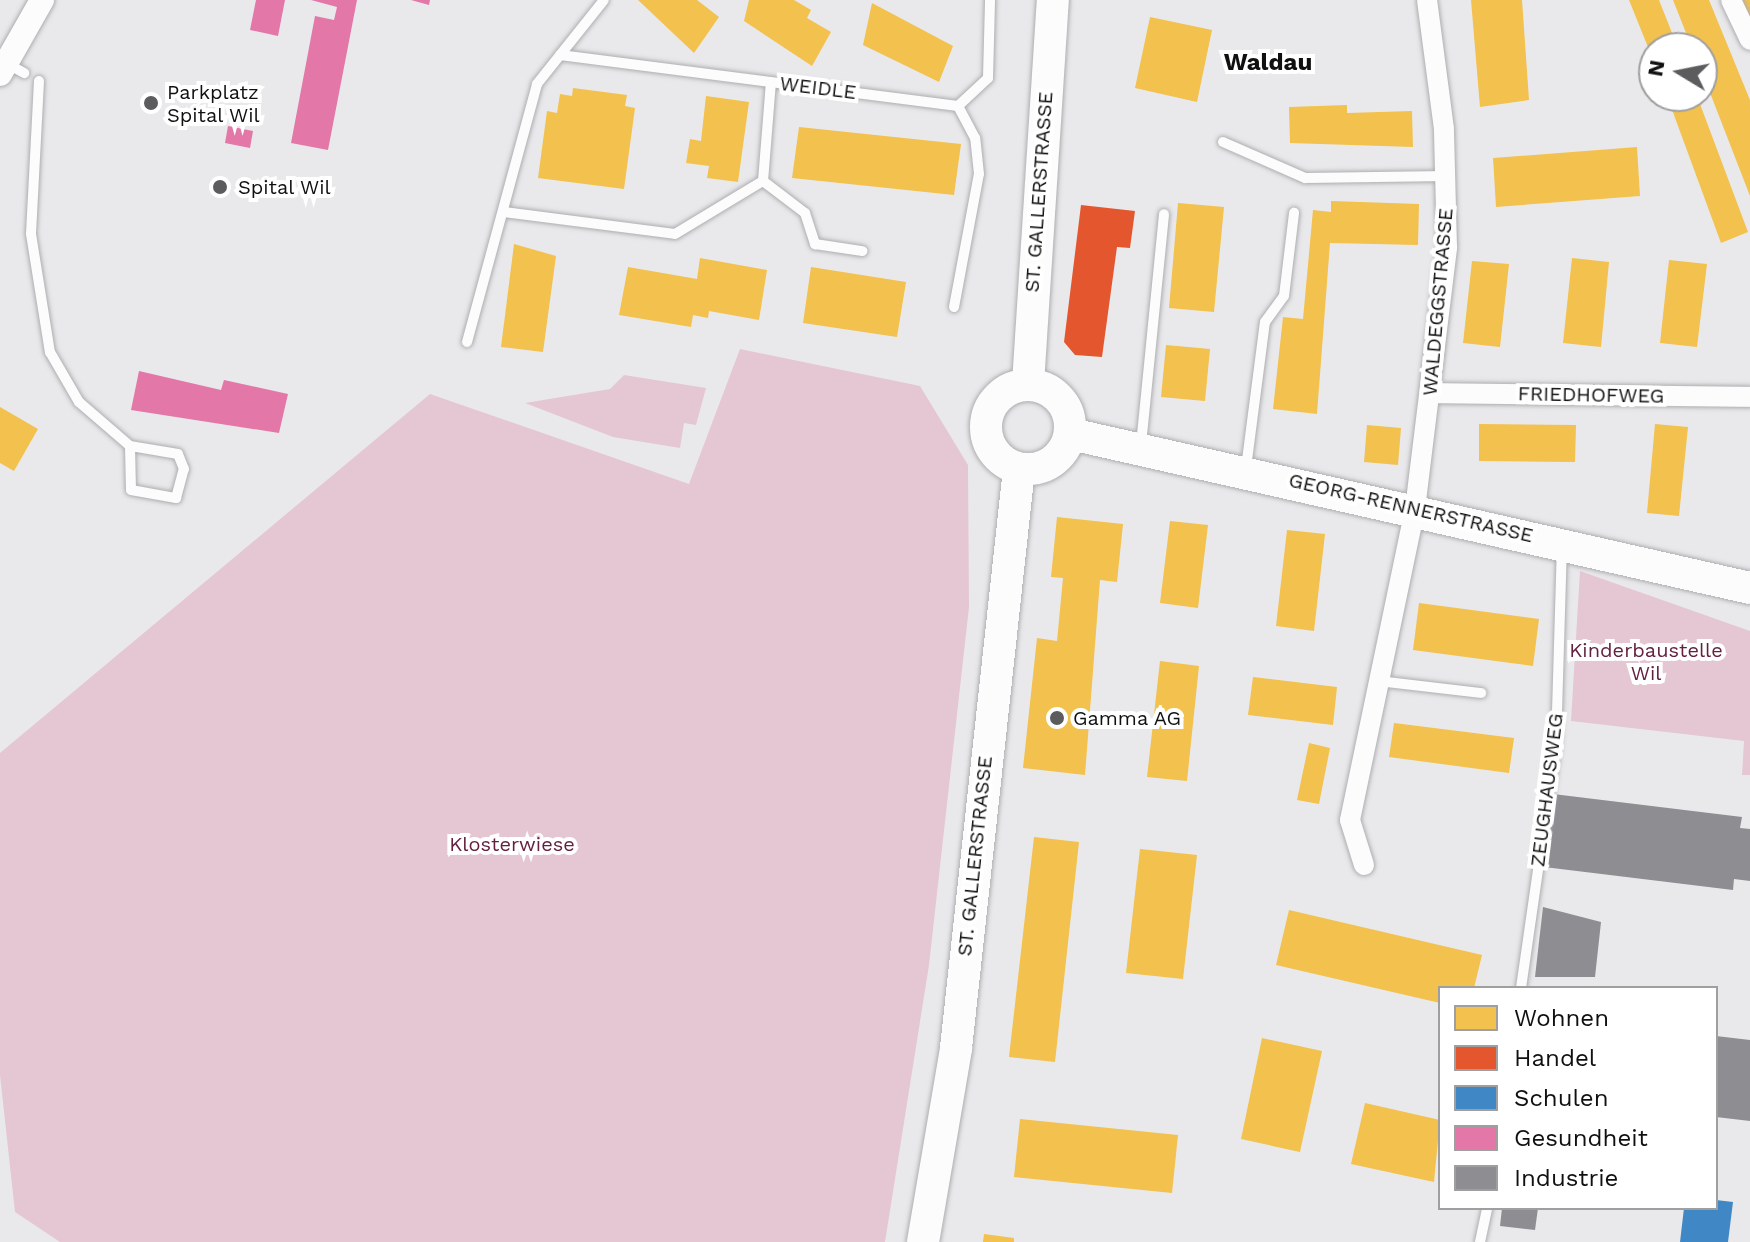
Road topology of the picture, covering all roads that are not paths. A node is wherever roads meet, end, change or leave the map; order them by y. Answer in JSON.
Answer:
{"nodes":[{"id":1,"x":42,"y":0,"type":"edge"},
{"id":2,"x":604,"y":0,"type":"edge"},
{"id":3,"x":990,"y":0,"type":"edge"},
{"id":4,"x":1053,"y":0,"type":"edge"},
{"id":5,"x":1427,"y":0,"type":"edge"},
{"id":6,"x":1731,"y":0,"type":"edge"},
{"id":7,"x":1750,"y":40,"type":"edge"},
{"id":8,"x":560,"y":55,"type":"junction"},
{"id":9,"x":10,"y":70,"type":"edge"},
{"id":10,"x":39,"y":81,"type":"dead end"},
{"id":11,"x":771,"y":82,"type":"junction"},
{"id":12,"x":958,"y":106,"type":"junction"},
{"id":13,"x":1223,"y":142,"type":"dead end"},
{"id":14,"x":1447,"y":176,"type":"junction"},
{"id":15,"x":763,"y":181,"type":"junction"},
{"id":16,"x":504,"y":212,"type":"junction"},
{"id":17,"x":1294,"y":213,"type":"dead end"},
{"id":18,"x":1164,"y":214,"type":"dead end"},
{"id":19,"x":862,"y":251,"type":"dead end"},
{"id":20,"x":954,"y":307,"type":"dead end"},
{"id":21,"x":467,"y":342,"type":"dead end"},
{"id":22,"x":1028,"y":384,"type":"junction"},
{"id":23,"x":1431,"y":393,"type":"junction"},
{"id":24,"x":1750,"y":397,"type":"edge"},
{"id":25,"x":1071,"y":434,"type":"junction"},
{"id":26,"x":1141,"y":445,"type":"junction"},
{"id":27,"x":130,"y":446,"type":"junction"},
{"id":28,"x":1246,"y":468,"type":"junction"},
{"id":29,"x":1019,"y":469,"type":"junction"},
{"id":30,"x":1415,"y":509,"type":"junction"},
{"id":31,"x":1563,"y":543,"type":"junction"},
{"id":32,"x":1746,"y":587,"type":"edge"},
{"id":33,"x":1379,"y":681,"type":"junction"},
{"id":34,"x":1481,"y":693,"type":"dead end"},
{"id":35,"x":1364,"y":865,"type":"dead end"},
{"id":36,"x":1521,"y":986,"type":"edge"},
{"id":37,"x":1487,"y":1210,"type":"edge"},
{"id":38,"x":923,"y":1242,"type":"edge"},
{"id":39,"x":1480,"y":1242,"type":"edge"}],
"edges":[{"from":1,"to":9,"type":"street"},
{"from":2,"to":8,"type":"lane"},
{"from":3,"to":12,"type":"lane"},
{"from":4,"to":22,"type":"main road","name":"ST. GALLERSTRASSE"},
{"from":5,"to":14,"type":"street","name":"WALDEGGSTRASSE"},
{"from":6,"to":7,"type":"street"},
{"from":8,"to":11,"type":"lane","name":"WEIDLE"},
{"from":8,"to":16,"type":"lane"},
{"from":10,"to":27,"type":"lane"},
{"from":11,"to":12,"type":"lane","name":"WEIDLE"},
{"from":11,"to":15,"type":"lane"},
{"from":12,"to":20,"type":"lane"},
{"from":13,"to":14,"type":"lane"},
{"from":14,"to":23,"type":"street","name":"WALDEGGSTRASSE"},
{"from":15,"to":16,"type":"lane"},
{"from":15,"to":19,"type":"lane"},
{"from":16,"to":21,"type":"lane"},
{"from":17,"to":28,"type":"lane"},
{"from":18,"to":26,"type":"lane"},
{"from":22,"to":25,"type":"main road"},
{"from":22,"to":29,"type":"main road"},
{"from":23,"to":24,"type":"street","name":"FRIEDHOFWEG"},
{"from":23,"to":30,"type":"street","name":"WALDEGGSTRASSE"},
{"from":25,"to":26,"type":"main road","name":"GEORG-RENNERSTRASSE"},
{"from":25,"to":29,"type":"main road"},
{"from":26,"to":28,"type":"main road","name":"GEORG-RENNERSTRASSE"},
{"from":27,"to":27,"type":"lane"},
{"from":28,"to":30,"type":"main road","name":"GEORG-RENNERSTRASSE"},
{"from":29,"to":38,"type":"main road","name":"ST. GALLERSTRASSE"},
{"from":30,"to":31,"type":"main road","name":"GEORG-RENNERSTRASSE"},
{"from":30,"to":33,"type":"street","name":"WALDEGGSTRASSE"},
{"from":31,"to":32,"type":"main road","name":"GEORG-RENNERSTRASSE"},
{"from":31,"to":36,"type":"lane","name":"ZEUGHAUSWEG"},
{"from":33,"to":34,"type":"lane"},
{"from":33,"to":35,"type":"street","name":"WALDEGGSTRASSE"},
{"from":37,"to":39,"type":"lane"}]}
